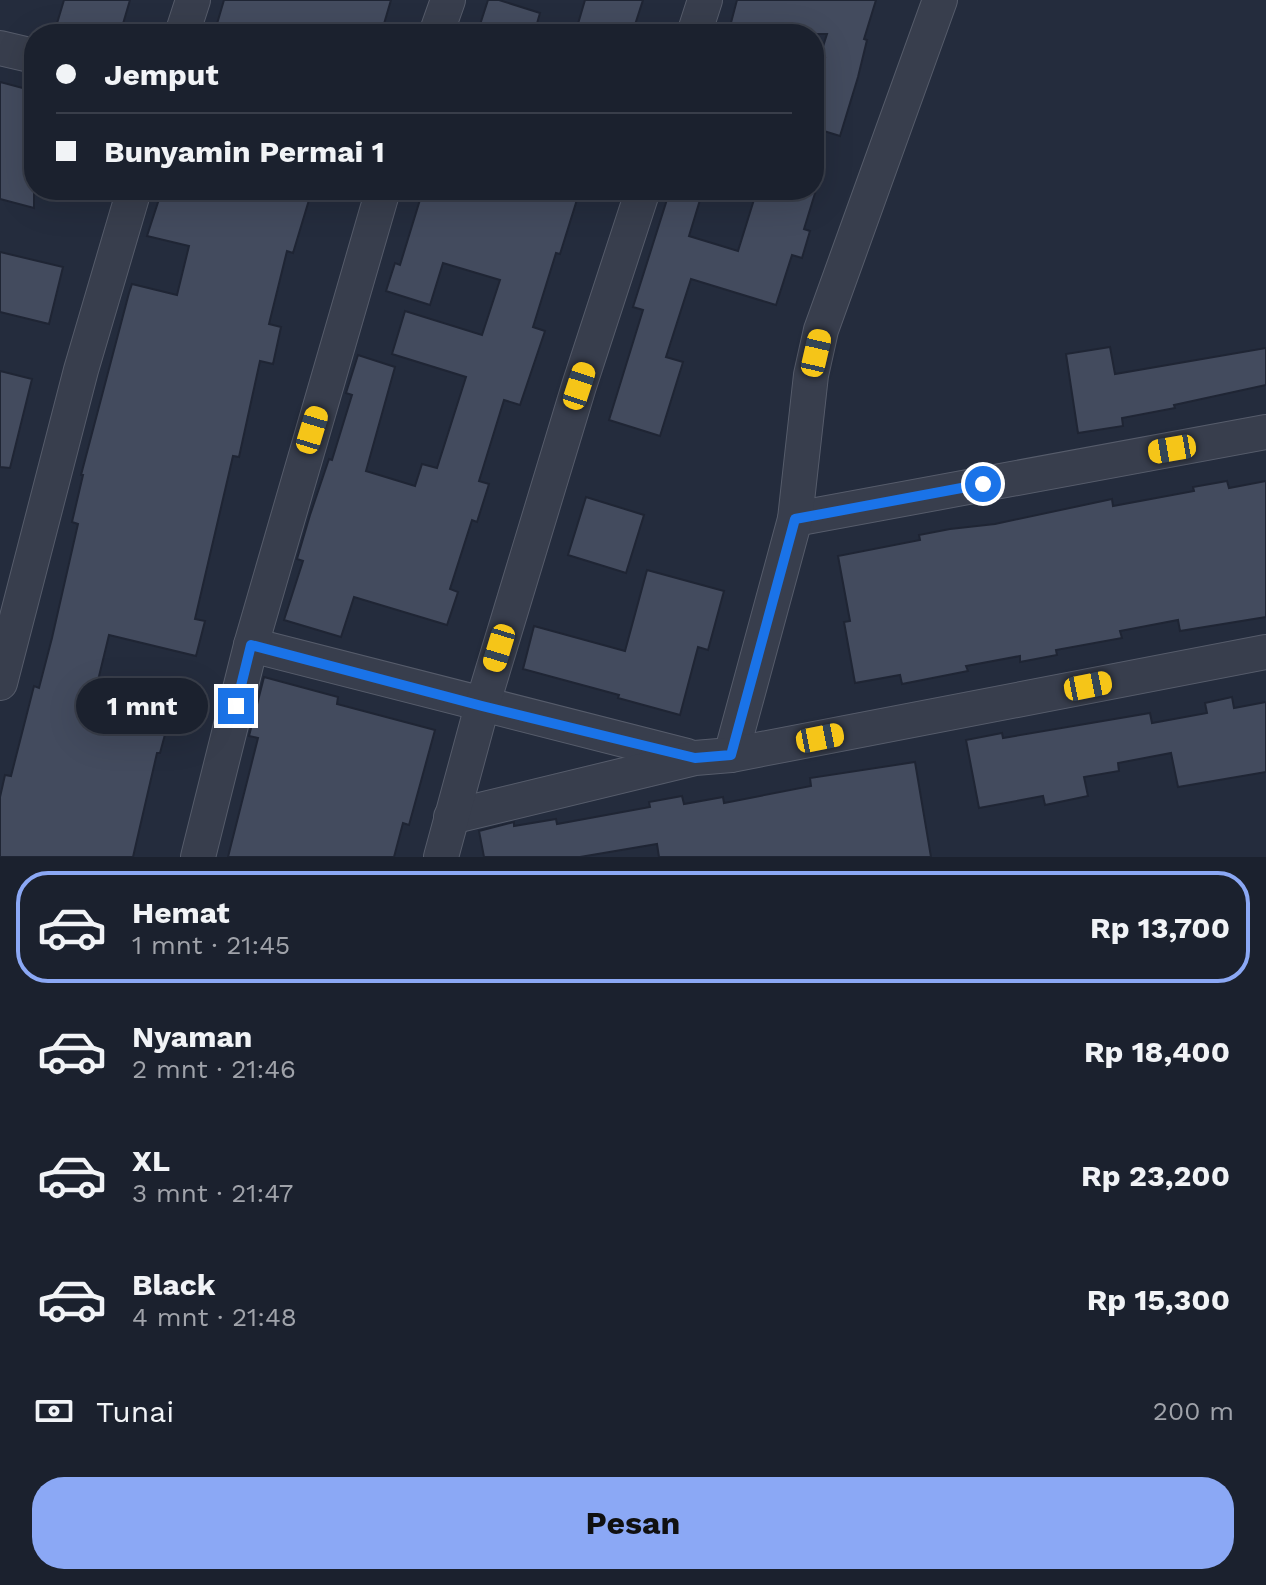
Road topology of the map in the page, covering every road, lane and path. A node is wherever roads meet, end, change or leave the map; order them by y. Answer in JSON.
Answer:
{"nodes":[{"id":1,"x":193,"y":0,"type":"edge"},
{"id":2,"x":448,"y":0,"type":"edge"},
{"id":3,"x":705,"y":0,"type":"edge"},
{"id":4,"x":940,"y":0,"type":"edge"},
{"id":5,"x":185,"y":24,"type":"edge"},
{"id":6,"x":440,"y":24,"type":"edge"},
{"id":7,"x":697,"y":24,"type":"edge"},
{"id":8,"x":0,"y":48,"type":"edge"},
{"id":9,"x":24,"y":54,"type":"edge"},
{"id":10,"x":131,"y":200,"type":"edge"},
{"id":11,"x":380,"y":200,"type":"edge"},
{"id":12,"x":640,"y":200,"type":"edge"},
{"id":13,"x":1266,"y":432,"type":"edge"},
{"id":14,"x":795,"y":519,"type":"junction"},
{"id":15,"x":251,"y":645,"type":"junction"},
{"id":16,"x":1266,"y":652,"type":"edge"},
{"id":17,"x":0,"y":683,"type":"edge"},
{"id":18,"x":482,"y":706,"type":"junction"},
{"id":19,"x":731,"y":755,"type":"junction"},
{"id":20,"x":695,"y":758,"type":"junction"},
{"id":21,"x":451,"y":817,"type":"junction"},
{"id":22,"x":198,"y":857,"type":"edge"},
{"id":23,"x":441,"y":857,"type":"edge"}],
"edges":[{"from":1,"to":5,"type":"street"},
{"from":2,"to":6,"type":"street"},
{"from":3,"to":7,"type":"street"},
{"from":4,"to":14,"type":"street"},
{"from":8,"to":9,"type":"street"},
{"from":10,"to":17,"type":"street"},
{"from":11,"to":15,"type":"street"},
{"from":12,"to":18,"type":"street"},
{"from":13,"to":14,"type":"street"},
{"from":14,"to":19,"type":"street"},
{"from":15,"to":18,"type":"street"},
{"from":15,"to":22,"type":"street"},
{"from":16,"to":19,"type":"street"},
{"from":18,"to":20,"type":"street"},
{"from":18,"to":21,"type":"street"},
{"from":19,"to":20,"type":"street"},
{"from":20,"to":21,"type":"street"},
{"from":21,"to":23,"type":"street"}]}
